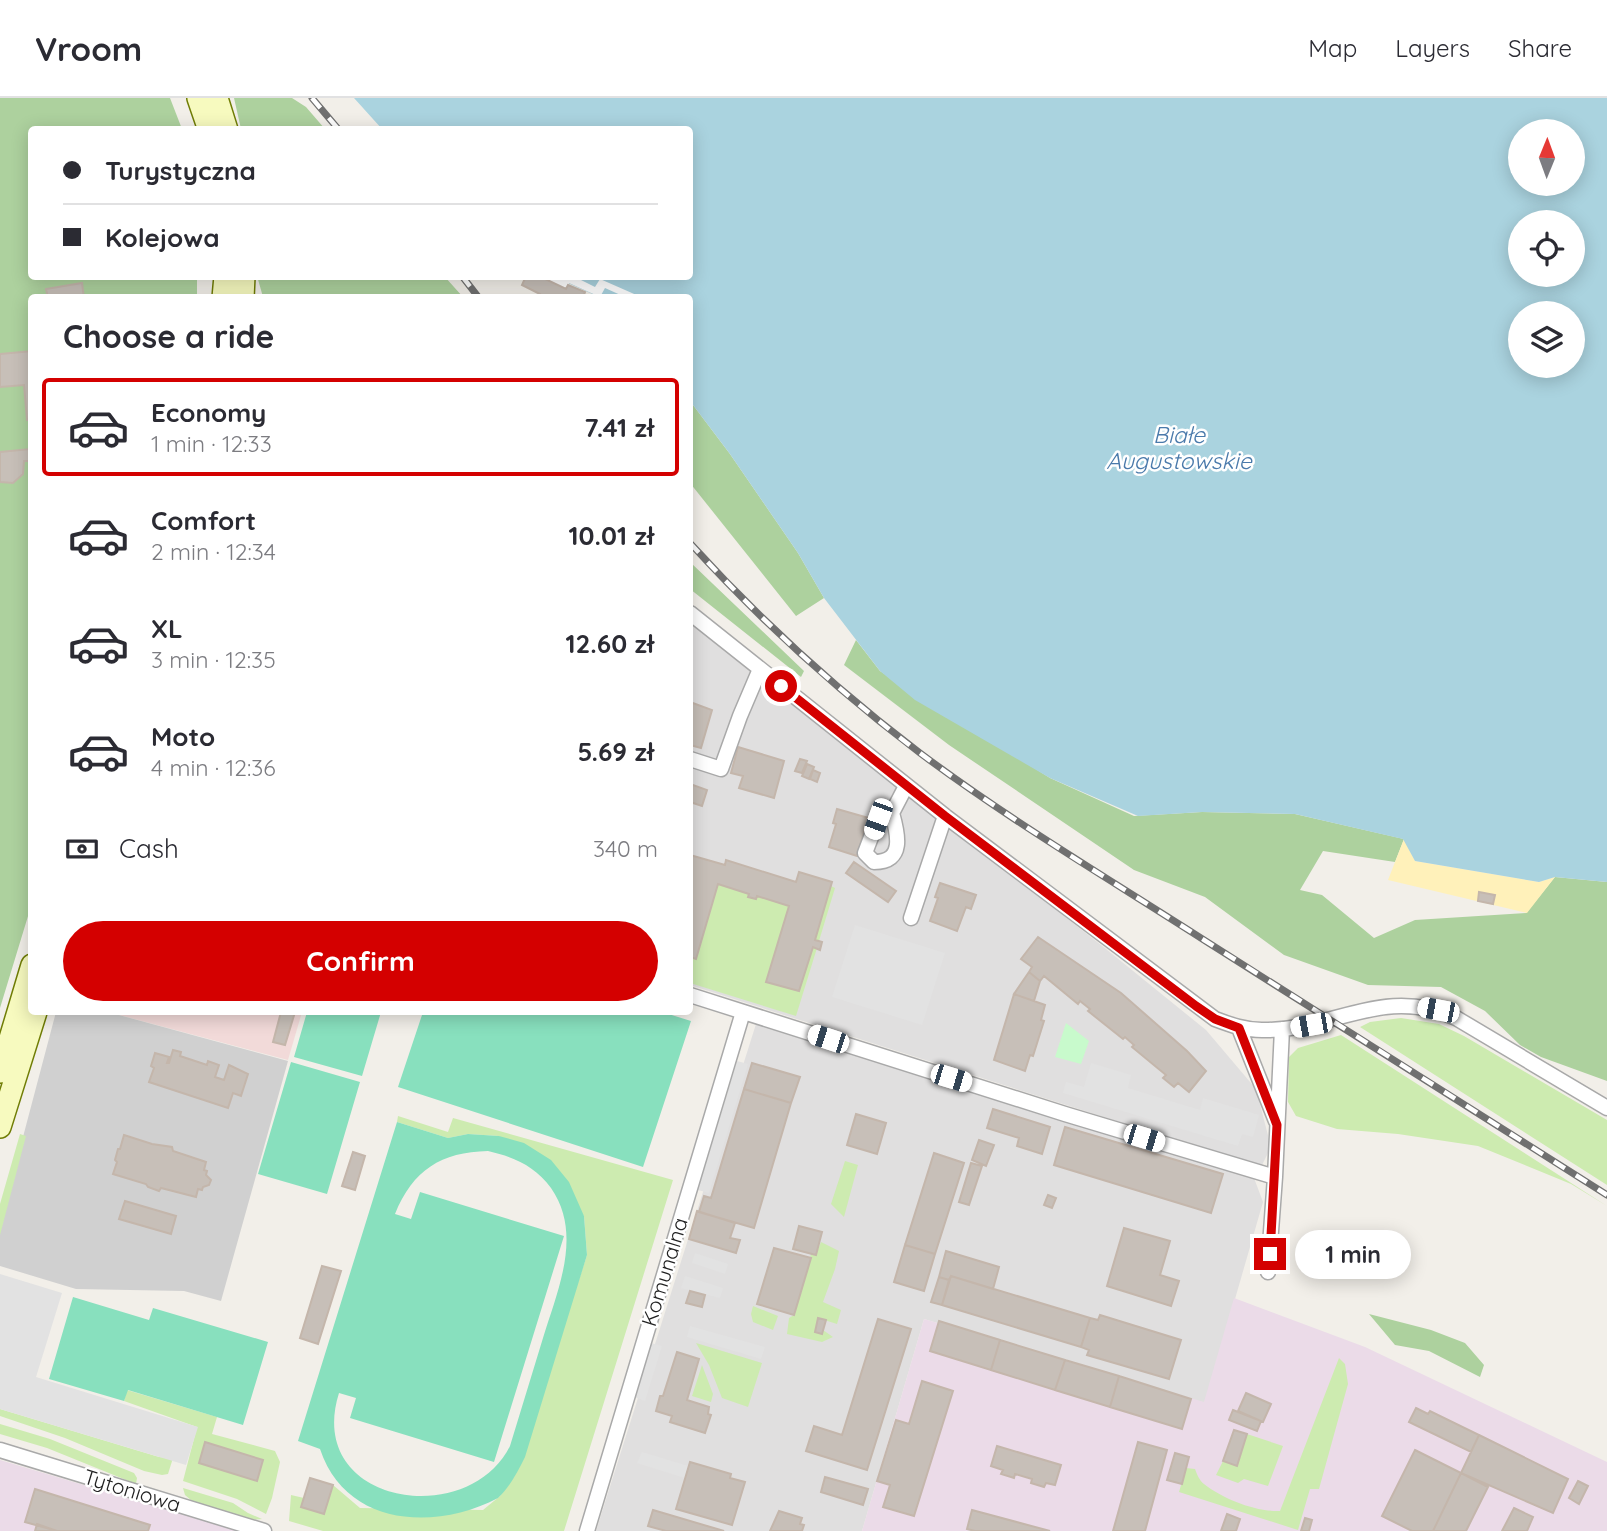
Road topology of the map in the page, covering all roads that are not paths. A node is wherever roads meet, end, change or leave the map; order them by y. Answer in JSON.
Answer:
{"nodes":[{"id":1,"x":198,"y":98,"type":"edge"},
{"id":2,"x":217,"y":98,"type":"edge"},
{"id":3,"x":208,"y":126,"type":"edge"},
{"id":4,"x":226,"y":126,"type":"edge"},
{"id":5,"x":693,"y":615,"type":"edge"},
{"id":6,"x":760,"y":669,"type":"junction"},
{"id":7,"x":693,"y":760,"type":"edge"},
{"id":8,"x":906,"y":786,"type":"junction"},
{"id":9,"x":892,"y":813,"type":"dead end"},
{"id":10,"x":945,"y":816,"type":"junction"},
{"id":11,"x":911,"y":918,"type":"dead end"},
{"id":12,"x":28,"y":978,"type":"edge"},
{"id":13,"x":693,"y":996,"type":"edge"},
{"id":14,"x":743,"y":1012,"type":"junction"},
{"id":15,"x":35,"y":1015,"type":"edge"},
{"id":16,"x":1239,"y":1028,"type":"junction"},
{"id":17,"x":1282,"y":1029,"type":"junction"},
{"id":18,"x":0,"y":1072,"type":"edge"},
{"id":19,"x":1607,"y":1108,"type":"edge"},
{"id":20,"x":0,"y":1125,"type":"edge"},
{"id":21,"x":1277,"y":1125,"type":"junction"},
{"id":22,"x":1275,"y":1177,"type":"junction"},
{"id":23,"x":1268,"y":1272,"type":"dead end"},
{"id":24,"x":0,"y":1450,"type":"edge"},
{"id":25,"x":264,"y":1531,"type":"edge"},
{"id":26,"x":587,"y":1531,"type":"edge"}],
"edges":[{"from":1,"to":3,"type":"main road"},
{"from":2,"to":4,"type":"main road"},
{"from":5,"to":6,"type":"street"},
{"from":6,"to":7,"type":"street"},
{"from":6,"to":8,"type":"street"},
{"from":8,"to":9,"type":"street"},
{"from":8,"to":10,"type":"street"},
{"from":10,"to":11,"type":"street"},
{"from":10,"to":16,"type":"street"},
{"from":12,"to":18,"type":"main road"},
{"from":13,"to":14,"type":"street"},
{"from":14,"to":22,"type":"street"},
{"from":14,"to":26,"type":"street","name":"Komunalna"},
{"from":15,"to":20,"type":"main road"},
{"from":16,"to":17,"type":"street"},
{"from":16,"to":21,"type":"street"},
{"from":17,"to":19,"type":"street"},
{"from":17,"to":21,"type":"street"},
{"from":21,"to":22,"type":"street"},
{"from":22,"to":23,"type":"street"},
{"from":24,"to":25,"type":"street","name":"Tytoniowa"}]}
